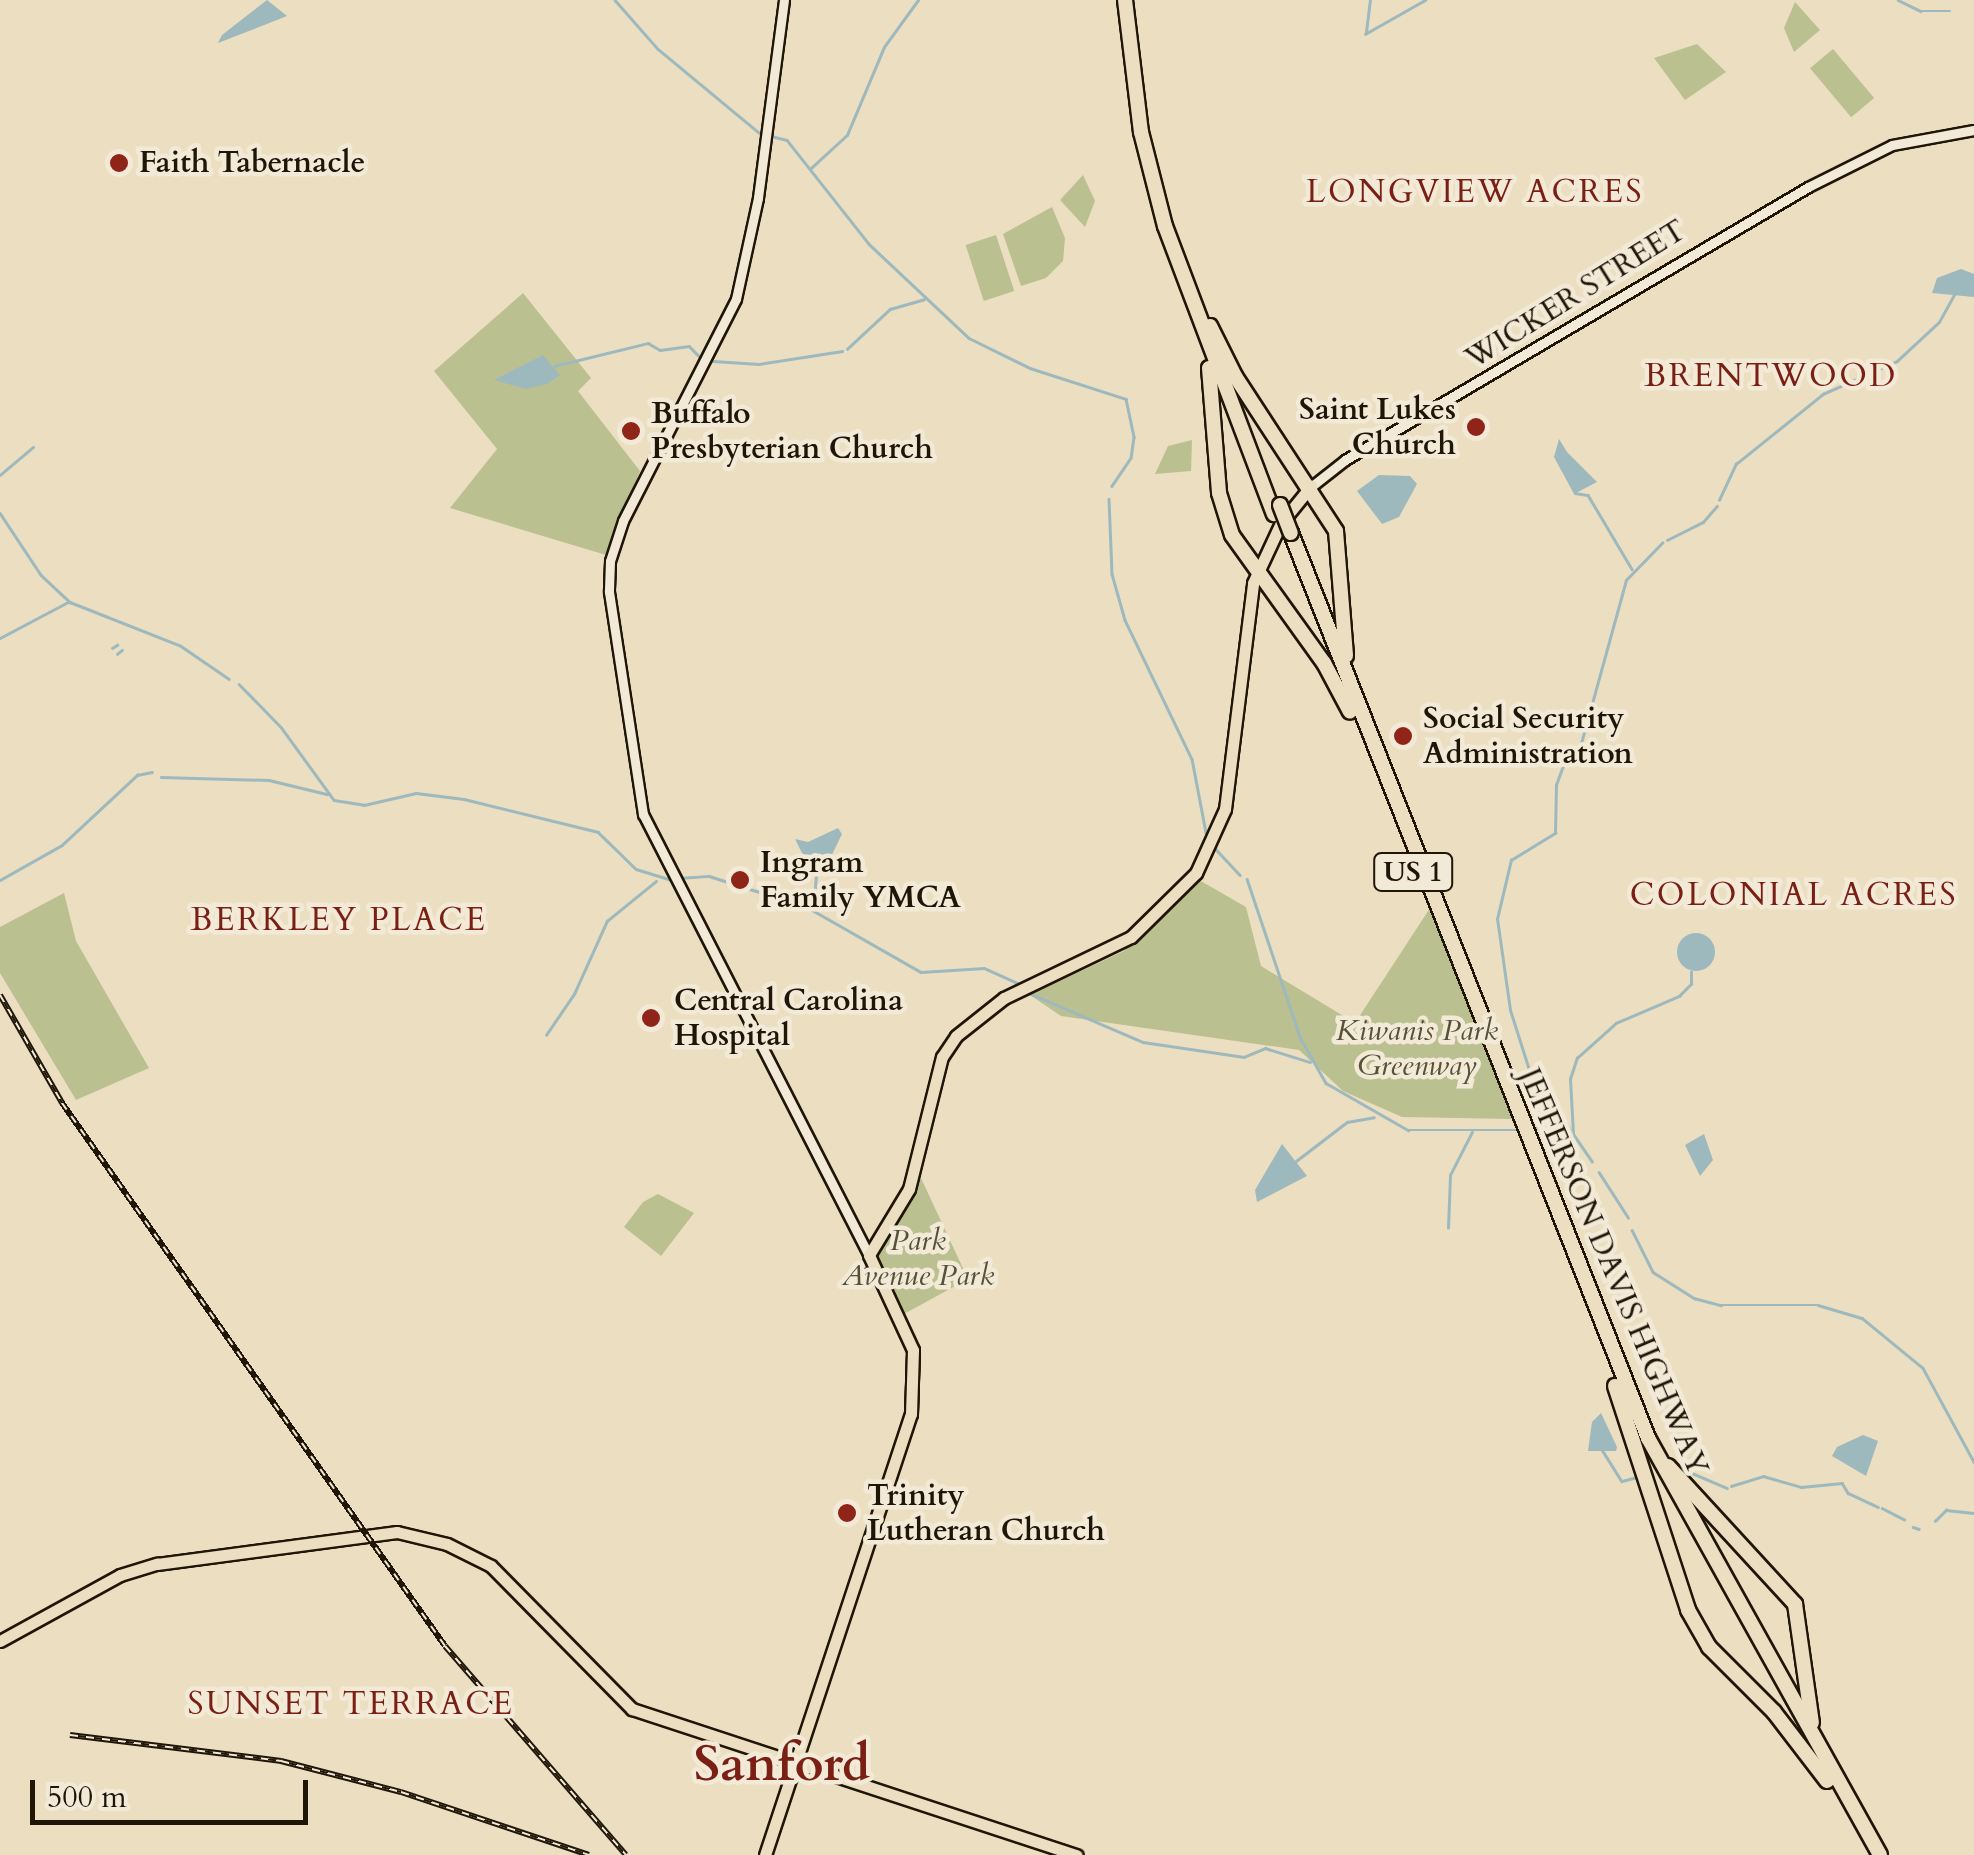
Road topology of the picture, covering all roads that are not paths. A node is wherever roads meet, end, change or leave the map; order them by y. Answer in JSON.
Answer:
{"nodes":[{"id":1,"x":784,"y":0,"type":"edge"},
{"id":2,"x":1125,"y":0,"type":"edge"},
{"id":3,"x":1134,"y":0,"type":"edge"},
{"id":4,"x":1974,"y":130,"type":"edge"},
{"id":5,"x":1188,"y":296,"type":"junction"},
{"id":6,"x":1210,"y":326,"type":"junction"},
{"id":7,"x":1312,"y":486,"type":"junction"},
{"id":8,"x":1277,"y":510,"type":"junction"},
{"id":9,"x":1256,"y":573,"type":"junction"},
{"id":10,"x":1357,"y":716,"type":"junction"},
{"id":11,"x":1555,"y":1224,"type":"junction"},
{"id":12,"x":869,"y":1255,"type":"junction"},
{"id":13,"x":878,"y":1273,"type":"junction"},
{"id":14,"x":859,"y":1276,"type":"dead end"},
{"id":15,"x":1615,"y":1386,"type":"junction"},
{"id":16,"x":1648,"y":1438,"type":"junction"},
{"id":17,"x":0,"y":1641,"type":"edge"},
{"id":18,"x":1824,"y":1757,"type":"junction"},
{"id":19,"x":796,"y":1764,"type":"junction"},
{"id":20,"x":1828,"y":1781,"type":"junction"},
{"id":21,"x":765,"y":1855,"type":"edge"},
{"id":22,"x":1077,"y":1855,"type":"edge"},
{"id":23,"x":1870,"y":1855,"type":"edge"},
{"id":24,"x":1880,"y":1855,"type":"edge"}],
"edges":[{"from":1,"to":12,"type":"main road"},
{"from":2,"to":5,"type":"highway","name":"JEFFERSON DAVIS HIGHWAY","number":"US 1"},
{"from":3,"to":6,"type":"highway","name":"JEFFERSON DAVIS HIGHWAY","number":"US 1"},
{"from":4,"to":7,"type":"main road","name":"WICKER STREET"},
{"from":5,"to":8,"type":"highway","name":"JEFFERSON DAVIS HIGHWAY","number":"US 1"},
{"from":5,"to":9,"type":"highway"},
{"from":6,"to":7,"type":"highway"},
{"from":6,"to":8,"type":"highway","name":"JEFFERSON DAVIS HIGHWAY","number":"US 1"},
{"from":7,"to":9,"type":"main road","name":"WICKER STREET"},
{"from":7,"to":10,"type":"highway"},
{"from":8,"to":10,"type":"highway","name":"JEFFERSON DAVIS HIGHWAY","number":"US 1","bridge":true},
{"from":9,"to":10,"type":"highway"},
{"from":9,"to":12,"type":"main road","name":"WICKER STREET"},
{"from":10,"to":11,"type":"highway","name":"JEFFERSON DAVIS HIGHWAY","number":"US 1"},
{"from":11,"to":15,"type":"highway","name":"JEFFERSON DAVIS HIGHWAY","number":"US 1"},
{"from":11,"to":16,"type":"highway","name":"JEFFERSON DAVIS HIGHWAY","number":"US 1"},
{"from":12,"to":13,"type":"main road"},
{"from":13,"to":14,"type":"main road"},
{"from":13,"to":19,"type":"main road"},
{"from":15,"to":20,"type":"highway","name":"JEFFERSON DAVIS HIGHWAY","number":"US 1"},
{"from":15,"to":20,"type":"highway"},
{"from":16,"to":18,"type":"highway","name":"JEFFERSON DAVIS HIGHWAY","number":"US 1"},
{"from":16,"to":18,"type":"highway"},
{"from":17,"to":19,"type":"main road"},
{"from":18,"to":24,"type":"highway","name":"JEFFERSON DAVIS HIGHWAY","number":"US 1"},
{"from":19,"to":21,"type":"main road"},
{"from":19,"to":22,"type":"main road"},
{"from":20,"to":23,"type":"highway","name":"JEFFERSON DAVIS HIGHWAY","number":"US 1"}]}
